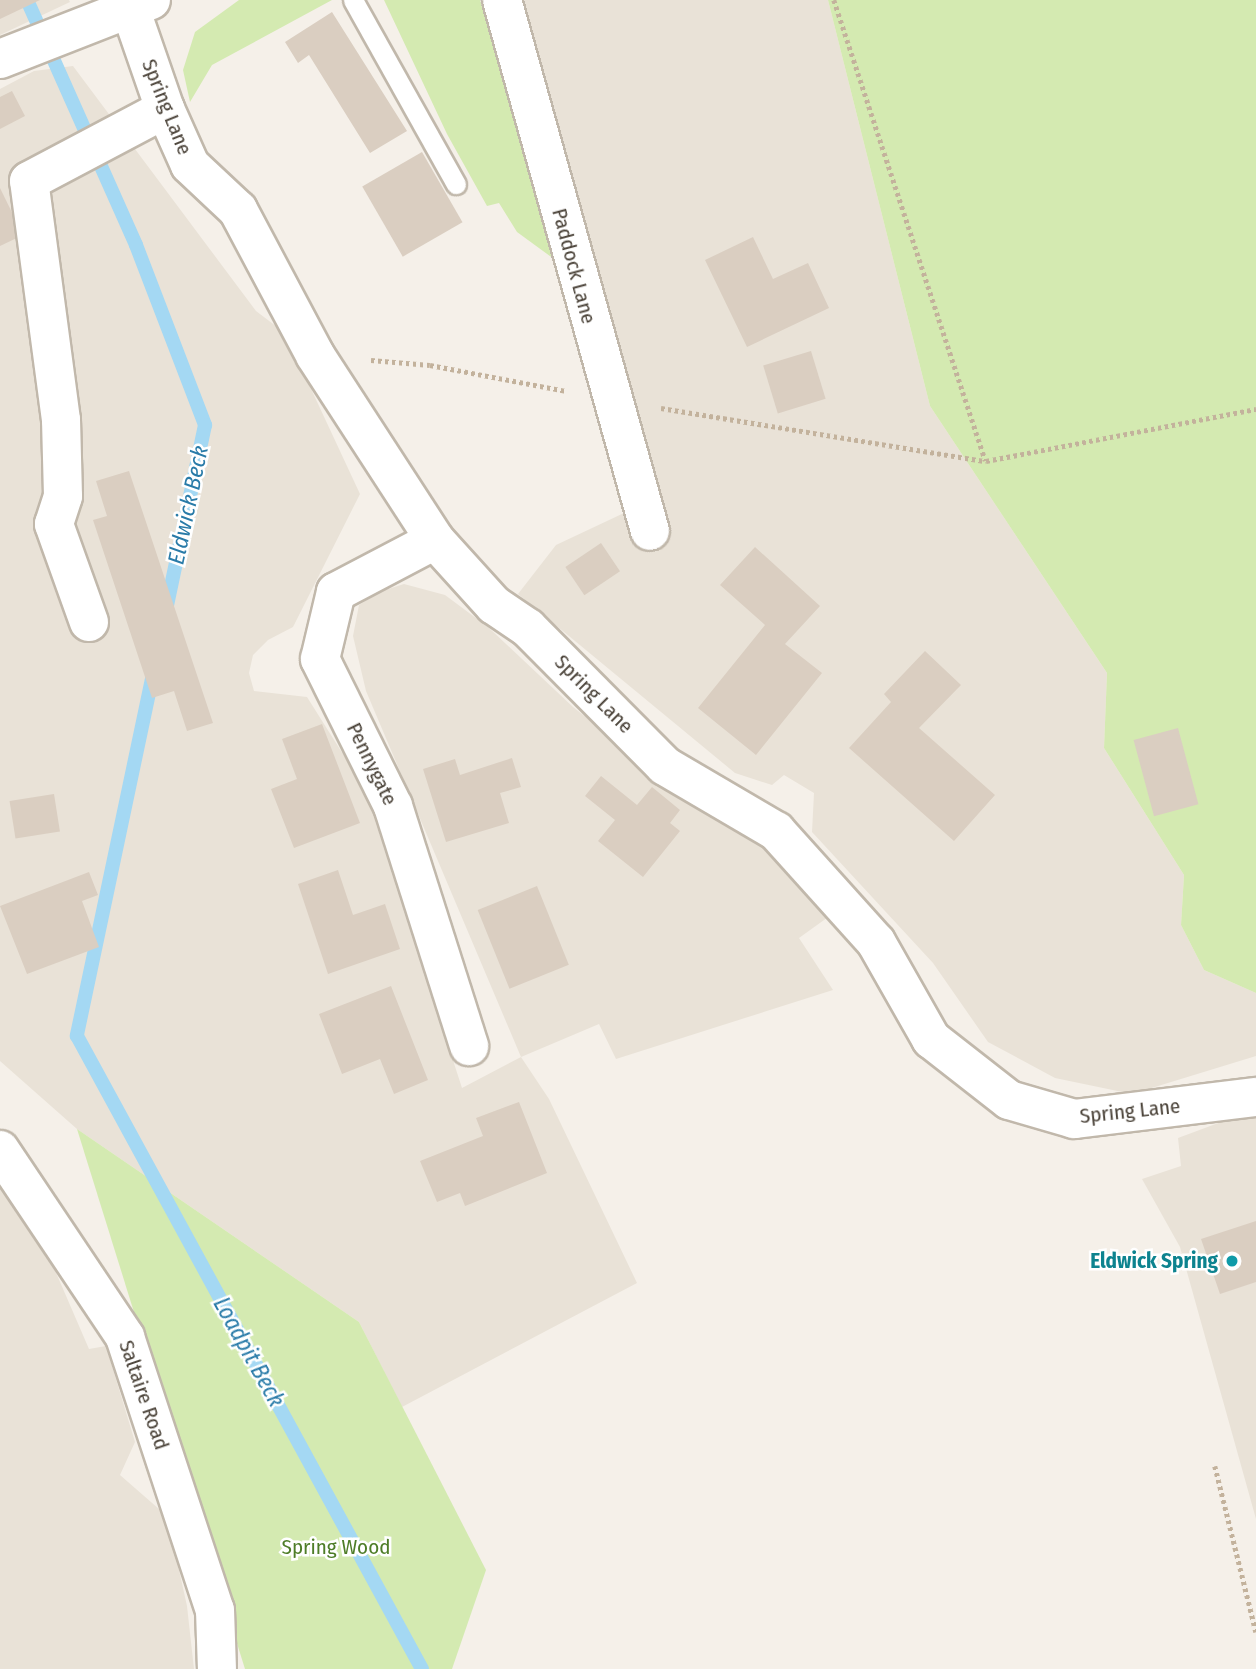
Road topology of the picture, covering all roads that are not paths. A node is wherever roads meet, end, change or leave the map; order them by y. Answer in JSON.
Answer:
{"nodes":[{"id":1,"x":353,"y":0,"type":"edge"},
{"id":2,"x":502,"y":0,"type":"edge"},
{"id":3,"x":140,"y":4,"type":"edge"},
{"id":4,"x":10,"y":55,"type":"edge"},
{"id":5,"x":165,"y":109,"type":"junction"},
{"id":6,"x":456,"y":184,"type":"dead end"},
{"id":7,"x":650,"y":531,"type":"dead end"},
{"id":8,"x":435,"y":540,"type":"junction"},
{"id":9,"x":89,"y":622,"type":"dead end"},
{"id":10,"x":469,"y":1046,"type":"dead end"},
{"id":11,"x":1256,"y":1097,"type":"edge"},
{"id":12,"x":0,"y":1150,"type":"edge"},
{"id":13,"x":217,"y":1669,"type":"edge"}],
"edges":[{"from":1,"to":6,"type":"lane"},
{"from":2,"to":7,"type":"street","name":"Paddock Lane"},
{"from":3,"to":4,"type":"street"},
{"from":3,"to":5,"type":"street","name":"Spring Lane"},
{"from":5,"to":8,"type":"street","name":"Spring Lane"},
{"from":5,"to":9,"type":"street"},
{"from":8,"to":10,"type":"street","name":"Pennygate"},
{"from":8,"to":11,"type":"street","name":"Spring Lane"},
{"from":12,"to":13,"type":"street","name":"Saltaire Road"}]}
